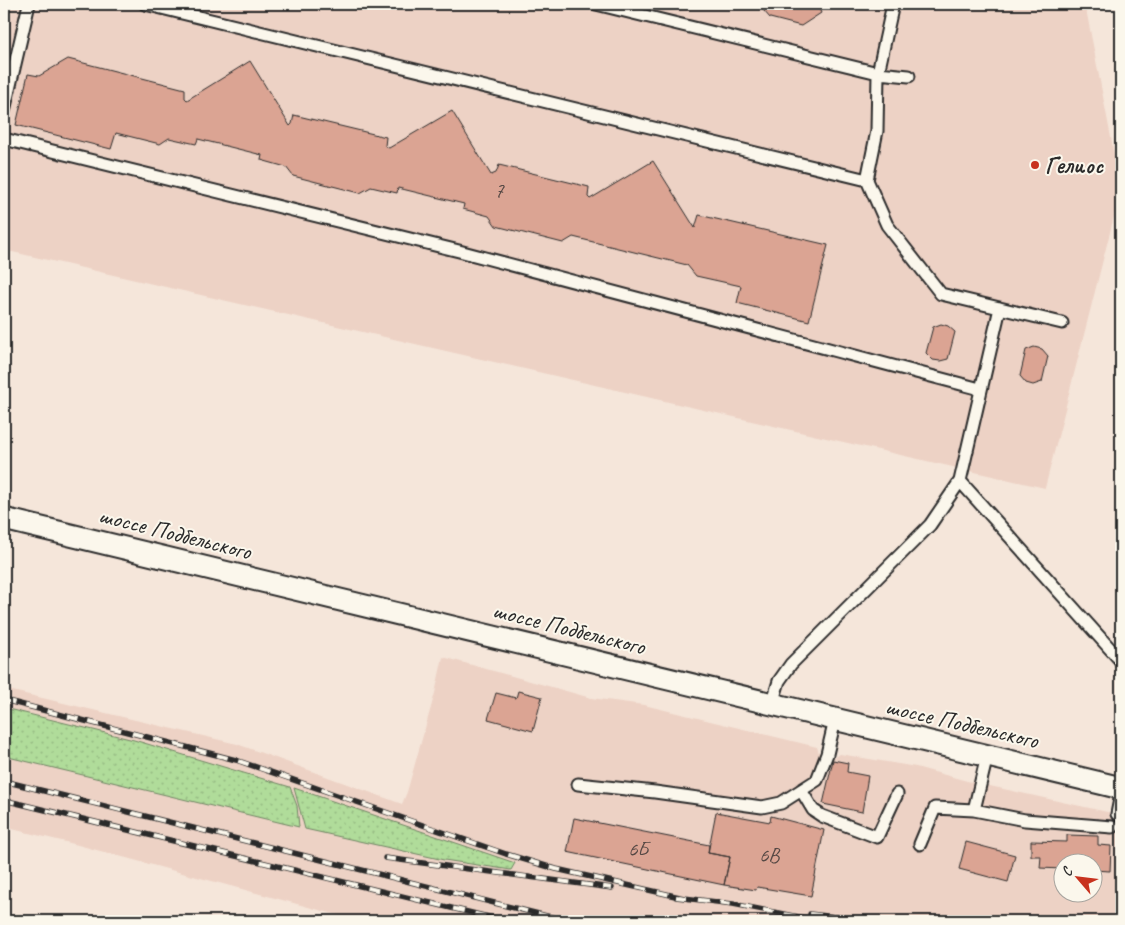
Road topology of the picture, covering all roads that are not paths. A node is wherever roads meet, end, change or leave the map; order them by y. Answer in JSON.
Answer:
{"nodes":[{"id":1,"x":29,"y":4,"type":"edge"},
{"id":2,"x":145,"y":4,"type":"edge"},
{"id":3,"x":596,"y":4,"type":"edge"},
{"id":4,"x":893,"y":4,"type":"edge"},
{"id":5,"x":878,"y":73,"type":"junction"},
{"id":6,"x":909,"y":76,"type":"dead end"},
{"id":7,"x":4,"y":111,"type":"edge"},
{"id":8,"x":4,"y":139,"type":"edge"},
{"id":9,"x":866,"y":180,"type":"junction"},
{"id":10,"x":1000,"y":308,"type":"junction"},
{"id":11,"x":1062,"y":323,"type":"dead end"},
{"id":12,"x":980,"y":389,"type":"junction"},
{"id":13,"x":960,"y":481,"type":"junction"},
{"id":14,"x":4,"y":519,"type":"edge"},
{"id":15,"x":1121,"y":661,"type":"edge"},
{"id":16,"x":772,"y":704,"type":"junction"},
{"id":17,"x":836,"y":720,"type":"junction"},
{"id":18,"x":987,"y":756,"type":"junction"},
{"id":19,"x":578,"y":784,"type":"dead end"},
{"id":20,"x":1121,"y":788,"type":"edge"},
{"id":21,"x":801,"y":790,"type":"junction"},
{"id":22,"x":897,"y":794,"type":"dead end"},
{"id":23,"x":1121,"y":794,"type":"edge"},
{"id":24,"x":974,"y":810,"type":"junction"},
{"id":25,"x":1117,"y":814,"type":"dead end"},
{"id":26,"x":1112,"y":827,"type":"dead end"},
{"id":27,"x":920,"y":844,"type":"dead end"}],
"edges":[{"from":1,"to":7,"type":"lane"},
{"from":2,"to":9,"type":"lane"},
{"from":3,"to":5,"type":"lane"},
{"from":4,"to":5,"type":"lane"},
{"from":5,"to":6,"type":"lane"},
{"from":5,"to":9,"type":"lane"},
{"from":8,"to":12,"type":"lane"},
{"from":9,"to":10,"type":"lane"},
{"from":10,"to":11,"type":"lane"},
{"from":10,"to":12,"type":"lane"},
{"from":12,"to":13,"type":"lane"},
{"from":13,"to":15,"type":"lane"},
{"from":13,"to":16,"type":"lane"},
{"from":14,"to":16,"type":"street","name":"шоссе Подбельского"},
{"from":16,"to":17,"type":"street","name":"шоссе Подбельского"},
{"from":17,"to":18,"type":"street","name":"шоссе Подбельского"},
{"from":17,"to":21,"type":"lane"},
{"from":18,"to":20,"type":"street","name":"шоссе Подбельского"},
{"from":18,"to":24,"type":"lane"},
{"from":19,"to":21,"type":"lane"},
{"from":21,"to":22,"type":"lane"},
{"from":23,"to":25,"type":"lane"},
{"from":24,"to":26,"type":"lane"},
{"from":24,"to":27,"type":"lane"}]}
